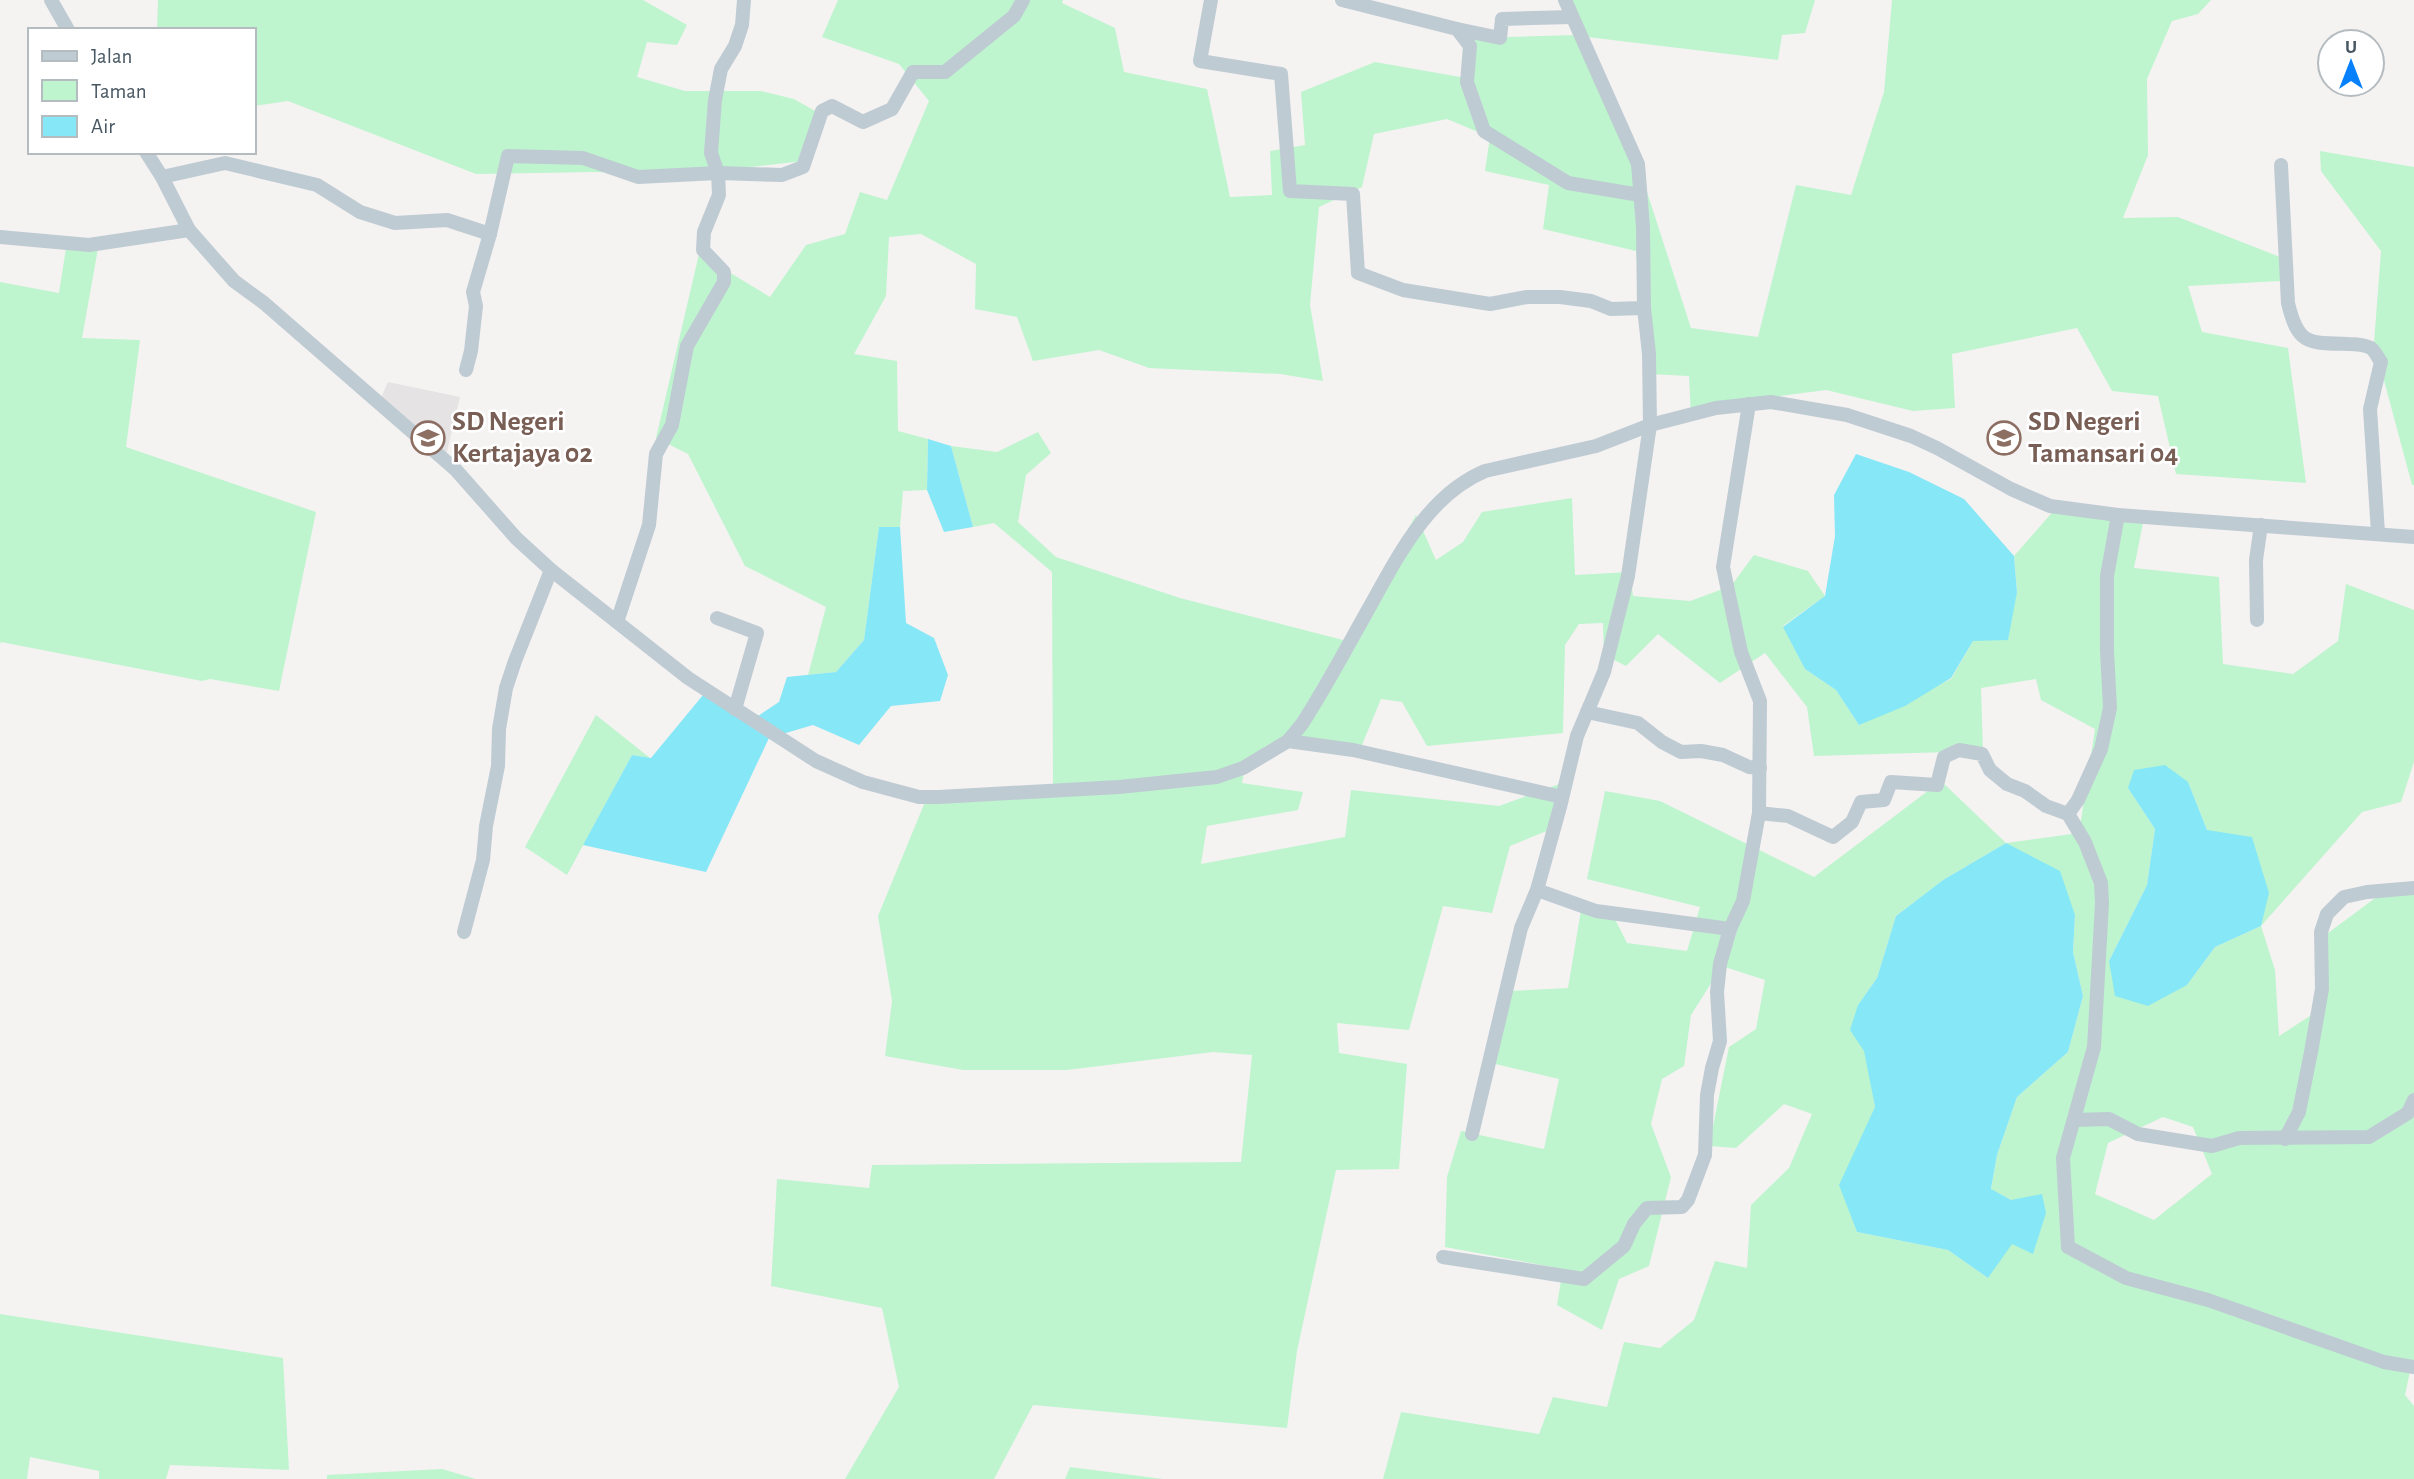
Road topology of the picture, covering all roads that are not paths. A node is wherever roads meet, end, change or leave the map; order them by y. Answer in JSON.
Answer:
{"nodes":[{"id":1,"x":51,"y":0,"type":"edge"},
{"id":2,"x":744,"y":0,"type":"edge"},
{"id":3,"x":1023,"y":0,"type":"edge"},
{"id":4,"x":1211,"y":0,"type":"edge"},
{"id":5,"x":1342,"y":0,"type":"edge"},
{"id":6,"x":1565,"y":0,"type":"edge"},
{"id":7,"x":1572,"y":17,"type":"junction"},
{"id":8,"x":67,"y":28,"type":"edge"},
{"id":9,"x":1457,"y":29,"type":"junction"},
{"id":10,"x":147,"y":154,"type":"edge"},
{"id":11,"x":2281,"y":165,"type":"dead end"},
{"id":12,"x":719,"y":173,"type":"junction"},
{"id":13,"x":162,"y":177,"type":"junction"},
{"id":14,"x":1640,"y":195,"type":"junction"},
{"id":15,"x":189,"y":230,"type":"junction"},
{"id":16,"x":490,"y":234,"type":"junction"},
{"id":17,"x":0,"y":237,"type":"edge"},
{"id":18,"x":1644,"y":309,"type":"junction"},
{"id":19,"x":466,"y":370,"type":"dead end"},
{"id":20,"x":1749,"y":404,"type":"junction"},
{"id":21,"x":1650,"y":425,"type":"junction"},
{"id":22,"x":2118,"y":515,"type":"junction"},
{"id":23,"x":2261,"y":525,"type":"junction"},
{"id":24,"x":2378,"y":533,"type":"junction"},
{"id":25,"x":2414,"y":537,"type":"edge"},
{"id":26,"x":551,"y":570,"type":"junction"},
{"id":27,"x":717,"y":618,"type":"dead end"},
{"id":28,"x":2257,"y":620,"type":"dead end"},
{"id":29,"x":617,"y":622,"type":"junction"},
{"id":30,"x":735,"y":709,"type":"junction"},
{"id":31,"x":1587,"y":712,"type":"junction"},
{"id":32,"x":1288,"y":741,"type":"junction"},
{"id":33,"x":1760,"y":768,"type":"junction"},
{"id":34,"x":1562,"y":797,"type":"junction"},
{"id":35,"x":1759,"y":813,"type":"junction"},
{"id":36,"x":2068,"y":814,"type":"junction"},
{"id":37,"x":2414,"y":888,"type":"edge"},
{"id":38,"x":1537,"y":890,"type":"junction"},
{"id":39,"x":1730,"y":929,"type":"junction"},
{"id":40,"x":464,"y":932,"type":"dead end"},
{"id":41,"x":2414,"y":1101,"type":"edge"},
{"id":42,"x":2074,"y":1120,"type":"junction"},
{"id":43,"x":1472,"y":1134,"type":"dead end"},
{"id":44,"x":2285,"y":1139,"type":"junction"},
{"id":45,"x":1443,"y":1257,"type":"dead end"},
{"id":46,"x":2414,"y":1367,"type":"edge"}],
"edges":[{"from":1,"to":8,"type":"street"},
{"from":2,"to":12,"type":"street"},
{"from":3,"to":12,"type":"street"},
{"from":4,"to":18,"type":"street"},
{"from":5,"to":9,"type":"street"},
{"from":6,"to":7,"type":"street"},
{"from":7,"to":9,"type":"street"},
{"from":7,"to":14,"type":"street"},
{"from":9,"to":14,"type":"street"},
{"from":10,"to":13,"type":"street"},
{"from":11,"to":24,"type":"street"},
{"from":12,"to":16,"type":"street"},
{"from":12,"to":29,"type":"street"},
{"from":13,"to":15,"type":"street"},
{"from":13,"to":16,"type":"street"},
{"from":14,"to":18,"type":"street"},
{"from":15,"to":17,"type":"street"},
{"from":15,"to":26,"type":"street"},
{"from":16,"to":19,"type":"street"},
{"from":18,"to":21,"type":"street"},
{"from":20,"to":21,"type":"street"},
{"from":20,"to":22,"type":"street"},
{"from":20,"to":33,"type":"street"},
{"from":21,"to":31,"type":"street"},
{"from":21,"to":32,"type":"street"},
{"from":22,"to":23,"type":"street"},
{"from":22,"to":36,"type":"street"},
{"from":23,"to":24,"type":"street"},
{"from":23,"to":28,"type":"street"},
{"from":24,"to":25,"type":"street"},
{"from":26,"to":29,"type":"street"},
{"from":26,"to":40,"type":"street"},
{"from":27,"to":30,"type":"street"},
{"from":29,"to":30,"type":"street"},
{"from":30,"to":32,"type":"street"},
{"from":31,"to":33,"type":"street"},
{"from":31,"to":34,"type":"street"},
{"from":32,"to":34,"type":"street"},
{"from":33,"to":35,"type":"street"},
{"from":34,"to":38,"type":"street"},
{"from":35,"to":36,"type":"street"},
{"from":35,"to":39,"type":"street"},
{"from":36,"to":42,"type":"street"},
{"from":37,"to":44,"type":"street"},
{"from":38,"to":39,"type":"street"},
{"from":38,"to":43,"type":"street"},
{"from":39,"to":45,"type":"street"},
{"from":41,"to":44,"type":"street"},
{"from":42,"to":44,"type":"street"},
{"from":42,"to":46,"type":"street"}]}
